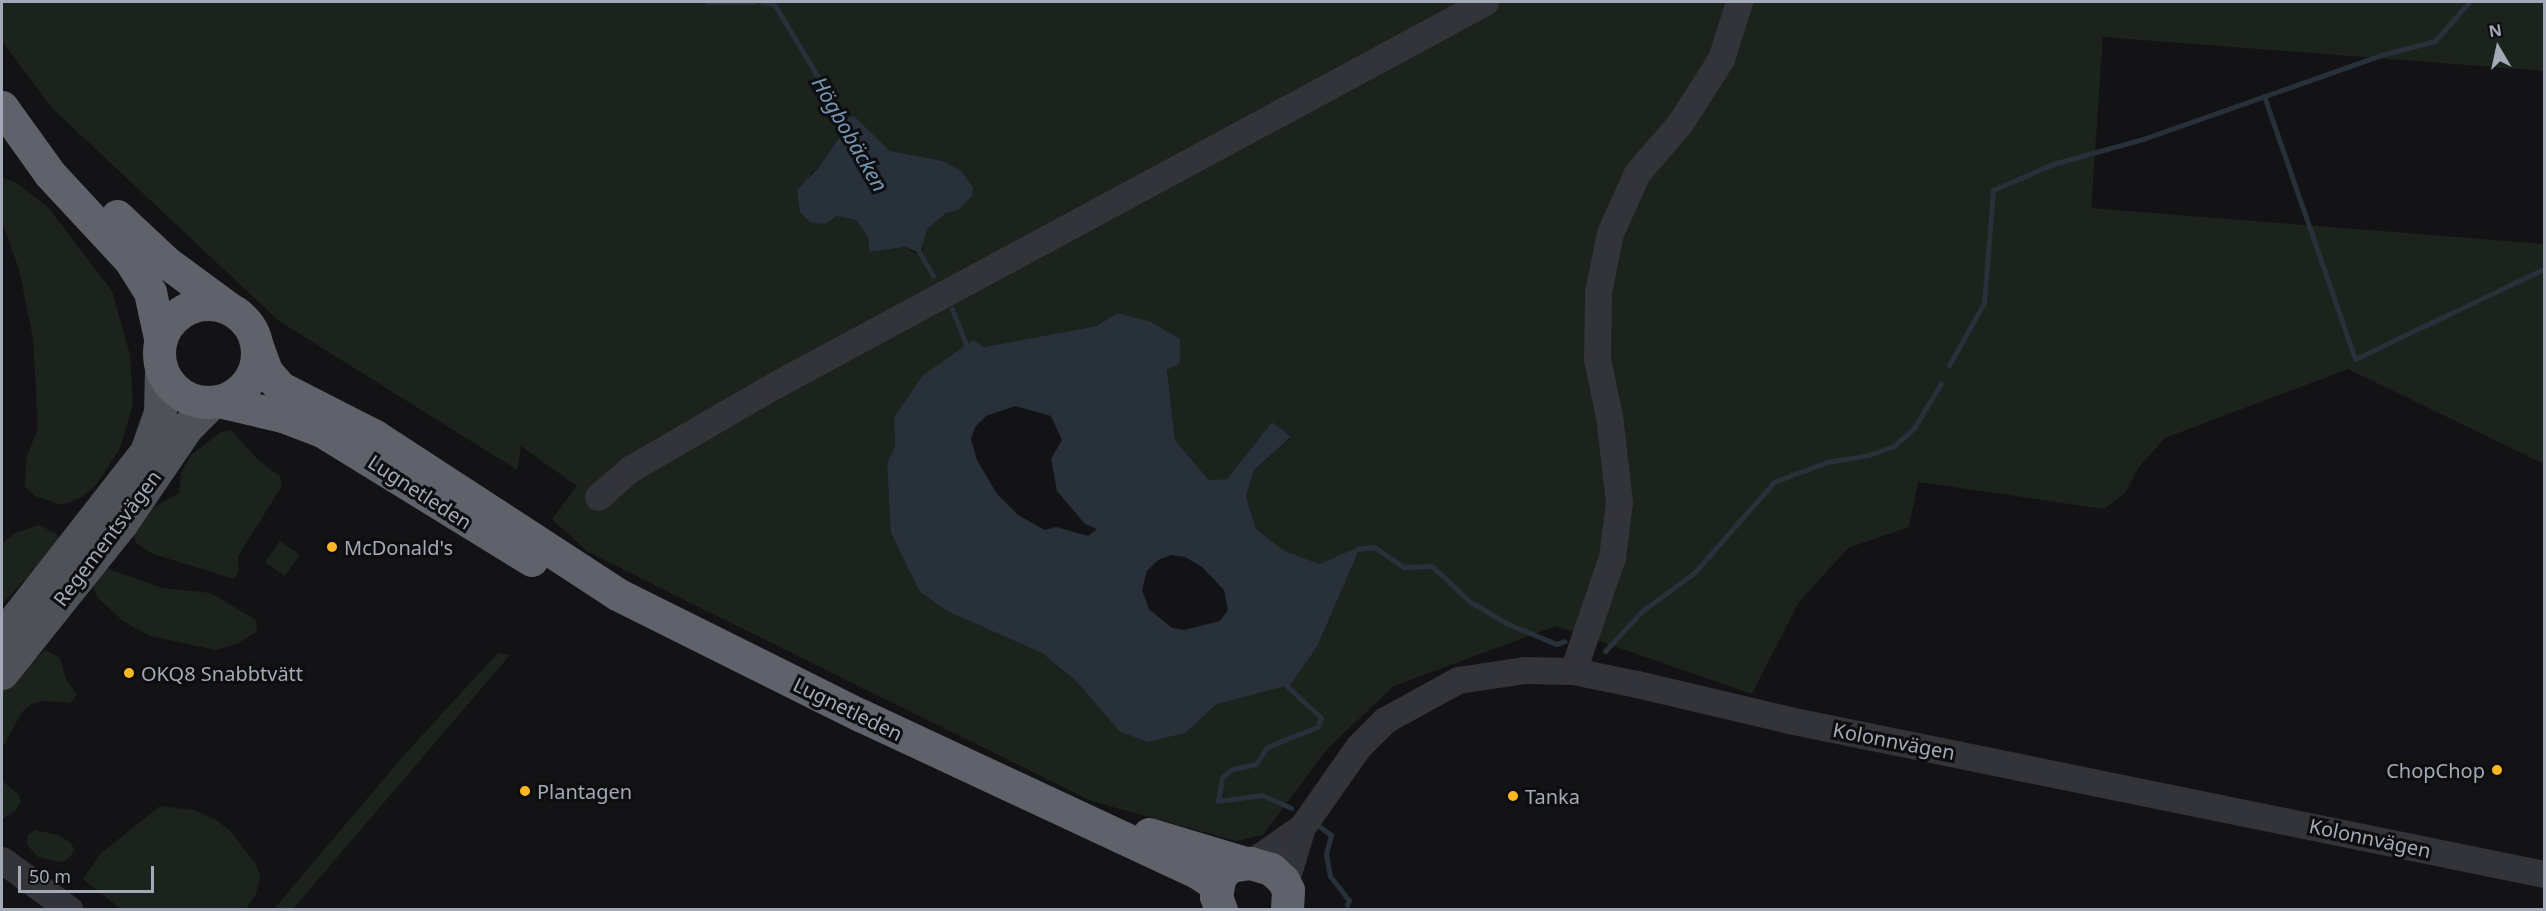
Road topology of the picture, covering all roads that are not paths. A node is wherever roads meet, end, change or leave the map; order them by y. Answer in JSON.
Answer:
{"nodes":[{"id":1,"x":1485,"y":2,"type":"edge"},
{"id":2,"x":1739,"y":2,"type":"edge"},
{"id":3,"x":2,"y":107,"type":"edge"},
{"id":4,"x":28,"y":138,"type":"junction"},
{"id":5,"x":229,"y":308,"type":"junction"},
{"id":6,"x":257,"y":346,"type":"junction"},
{"id":7,"x":161,"y":354,"type":"junction"},
{"id":8,"x":215,"y":402,"type":"junction"},
{"id":9,"x":598,"y":497,"type":"dead end"},
{"id":10,"x":111,"y":517,"type":"junction"},
{"id":11,"x":617,"y":594,"type":"junction"},
{"id":12,"x":2,"y":636,"type":"edge"},
{"id":13,"x":1573,"y":671,"type":"junction"},
{"id":14,"x":2,"y":673,"type":"edge"},
{"id":15,"x":1082,"y":818,"type":"junction"},
{"id":16,"x":1302,"y":827,"type":"junction"},
{"id":17,"x":2,"y":860,"type":"edge"},
{"id":18,"x":1247,"y":863,"type":"junction"},
{"id":19,"x":2544,"y":874,"type":"edge"},
{"id":20,"x":1293,"y":898,"type":"edge"},
{"id":21,"x":1217,"y":900,"type":"edge"},
{"id":22,"x":70,"y":909,"type":"edge"}],
"edges":[{"from":1,"to":9,"type":"street"},
{"from":2,"to":13,"type":"street"},
{"from":3,"to":4,"type":"highway"},
{"from":4,"to":5,"type":"highway"},
{"from":4,"to":7,"type":"highway"},
{"from":5,"to":6,"type":"highway"},
{"from":5,"to":7,"type":"highway"},
{"from":6,"to":8,"type":"highway"},
{"from":6,"to":11,"type":"highway","name":"Lugnetleden"},
{"from":7,"to":8,"type":"highway"},
{"from":7,"to":10,"type":"main road","name":"Regementsvägen"},
{"from":8,"to":10,"type":"main road","name":"Regementsvägen"},
{"from":8,"to":11,"type":"highway","name":"Lugnetleden"},
{"from":10,"to":12,"type":"main road","name":"Regementsvägen"},
{"from":10,"to":14,"type":"main road","name":"Regementsvägen"},
{"from":11,"to":15,"type":"highway","name":"Lugnetleden"},
{"from":13,"to":16,"type":"street","name":"Kolonnvägen"},
{"from":13,"to":19,"type":"street","name":"Kolonnvägen"},
{"from":15,"to":18,"type":"highway","name":"Lugnetleden"},
{"from":15,"to":21,"type":"highway","name":"Lugnetleden"},
{"from":16,"to":18,"type":"street","name":"Kolonnvägen"},
{"from":16,"to":20,"type":"street","name":"Kolonnvägen"},
{"from":17,"to":22,"type":"street"},
{"from":18,"to":20,"type":"highway","name":"Lugnetleden"},
{"from":18,"to":21,"type":"highway"}]}
